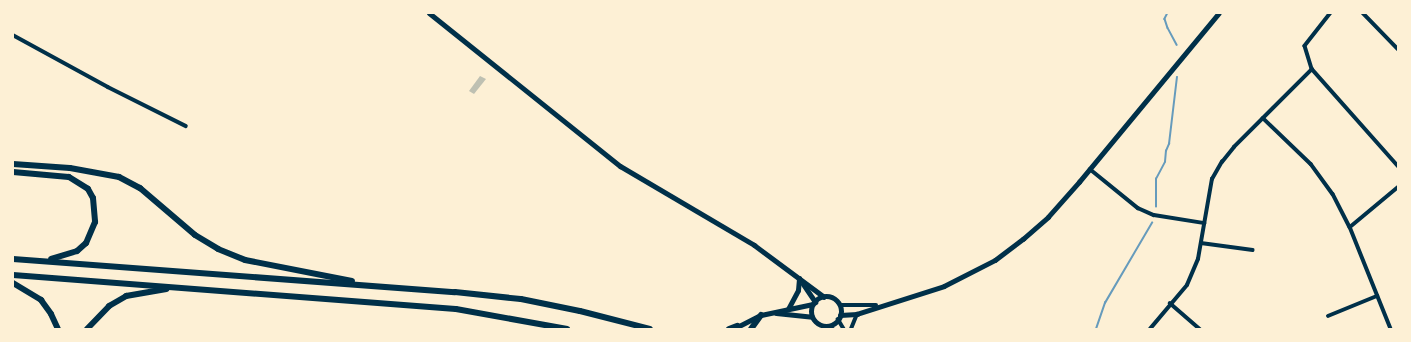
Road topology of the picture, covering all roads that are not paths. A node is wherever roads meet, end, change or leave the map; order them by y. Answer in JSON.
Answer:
{"nodes":[{"id":1,"x":429,"y":13,"type":"edge"},
{"id":2,"x":1219,"y":13,"type":"edge"},
{"id":3,"x":1331,"y":13,"type":"edge"},
{"id":4,"x":1363,"y":13,"type":"edge"},
{"id":5,"x":13,"y":35,"type":"edge"},
{"id":6,"x":1398,"y":50,"type":"edge"},
{"id":7,"x":1312,"y":69,"type":"junction"},
{"id":8,"x":1263,"y":118,"type":"junction"},
{"id":9,"x":186,"y":126,"type":"dead end"},
{"id":10,"x":13,"y":164,"type":"edge"},
{"id":11,"x":1398,"y":166,"type":"edge"},
{"id":12,"x":1090,"y":169,"type":"junction"},
{"id":13,"x":13,"y":172,"type":"edge"},
{"id":14,"x":1398,"y":187,"type":"edge"},
{"id":15,"x":1204,"y":223,"type":"junction"},
{"id":16,"x":1350,"y":227,"type":"junction"},
{"id":17,"x":1201,"y":243,"type":"junction"},
{"id":18,"x":1253,"y":250,"type":"dead end"},
{"id":19,"x":13,"y":259,"type":"edge"},
{"id":20,"x":40,"y":260,"type":"junction"},
{"id":21,"x":13,"y":275,"type":"edge"},
{"id":22,"x":799,"y":278,"type":"junction"},
{"id":23,"x":13,"y":283,"type":"edge"},
{"id":24,"x":385,"y":286,"type":"junction"},
{"id":25,"x":177,"y":287,"type":"junction"},
{"id":26,"x":1377,"y":296,"type":"junction"},
{"id":27,"x":824,"y":297,"type":"junction"},
{"id":28,"x":814,"y":303,"type":"junction"},
{"id":29,"x":1170,"y":303,"type":"junction"},
{"id":30,"x":840,"y":305,"type":"junction"},
{"id":31,"x":882,"y":305,"type":"junction"},
{"id":32,"x":788,"y":309,"type":"junction"},
{"id":33,"x":774,"y":313,"type":"junction"},
{"id":34,"x":857,"y":314,"type":"junction"},
{"id":35,"x":761,"y":315,"type":"junction"},
{"id":36,"x":1328,"y":316,"type":"dead end"},
{"id":37,"x":812,"y":317,"type":"junction"},
{"id":38,"x":839,"y":317,"type":"junction"},
{"id":39,"x":827,"y":326,"type":"junction"},
{"id":40,"x":736,"y":327,"type":"edge"},
{"id":41,"x":58,"y":329,"type":"edge"},
{"id":42,"x":87,"y":329,"type":"edge"},
{"id":43,"x":567,"y":329,"type":"edge"},
{"id":44,"x":650,"y":329,"type":"edge"},
{"id":45,"x":729,"y":329,"type":"edge"},
{"id":46,"x":751,"y":329,"type":"edge"},
{"id":47,"x":833,"y":329,"type":"edge"},
{"id":48,"x":844,"y":329,"type":"edge"},
{"id":49,"x":851,"y":329,"type":"edge"},
{"id":50,"x":1150,"y":329,"type":"edge"},
{"id":51,"x":1200,"y":329,"type":"edge"},
{"id":52,"x":1390,"y":329,"type":"edge"}],
"edges":[{"from":1,"to":22,"type":"main road"},
{"from":2,"to":12,"type":"street"},
{"from":3,"to":7,"type":"street"},
{"from":4,"to":6,"type":"street"},
{"from":5,"to":9,"type":"street"},
{"from":7,"to":8,"type":"street"},
{"from":7,"to":11,"type":"street"},
{"from":8,"to":15,"type":"street"},
{"from":8,"to":16,"type":"street"},
{"from":10,"to":24,"type":"highway"},
{"from":12,"to":15,"type":"street"},
{"from":12,"to":31,"type":"street"},
{"from":13,"to":20,"type":"highway"},
{"from":14,"to":16,"type":"street"},
{"from":15,"to":17,"type":"street"},
{"from":16,"to":26,"type":"street"},
{"from":17,"to":18,"type":"street"},
{"from":17,"to":29,"type":"street"},
{"from":19,"to":20,"type":"highway"},
{"from":20,"to":24,"type":"highway"},
{"from":21,"to":25,"type":"highway"},
{"from":22,"to":27,"type":"main road"},
{"from":22,"to":28,"type":"main road"},
{"from":22,"to":32,"type":"main road"},
{"from":23,"to":41,"type":"highway"},
{"from":24,"to":44,"type":"highway"},
{"from":25,"to":42,"type":"highway"},
{"from":25,"to":43,"type":"highway"},
{"from":26,"to":36,"type":"street"},
{"from":26,"to":52,"type":"street"},
{"from":27,"to":28,"type":"main road"},
{"from":27,"to":30,"type":"main road"},
{"from":28,"to":32,"type":"main road"},
{"from":28,"to":37,"type":"main road"},
{"from":29,"to":50,"type":"street"},
{"from":29,"to":51,"type":"street"},
{"from":30,"to":31,"type":"street"},
{"from":30,"to":38,"type":"main road"},
{"from":31,"to":34,"type":"street"},
{"from":32,"to":33,"type":"main road"},
{"from":33,"to":35,"type":"main road"},
{"from":33,"to":37,"type":"main road"},
{"from":34,"to":38,"type":"street"},
{"from":34,"to":49,"type":"street"},
{"from":35,"to":40,"type":"main road"},
{"from":35,"to":46,"type":"highway"},
{"from":37,"to":39,"type":"main road"},
{"from":38,"to":39,"type":"main road"},
{"from":38,"to":48,"type":"street"},
{"from":39,"to":47,"type":"street"},
{"from":40,"to":45,"type":"highway"}]}
